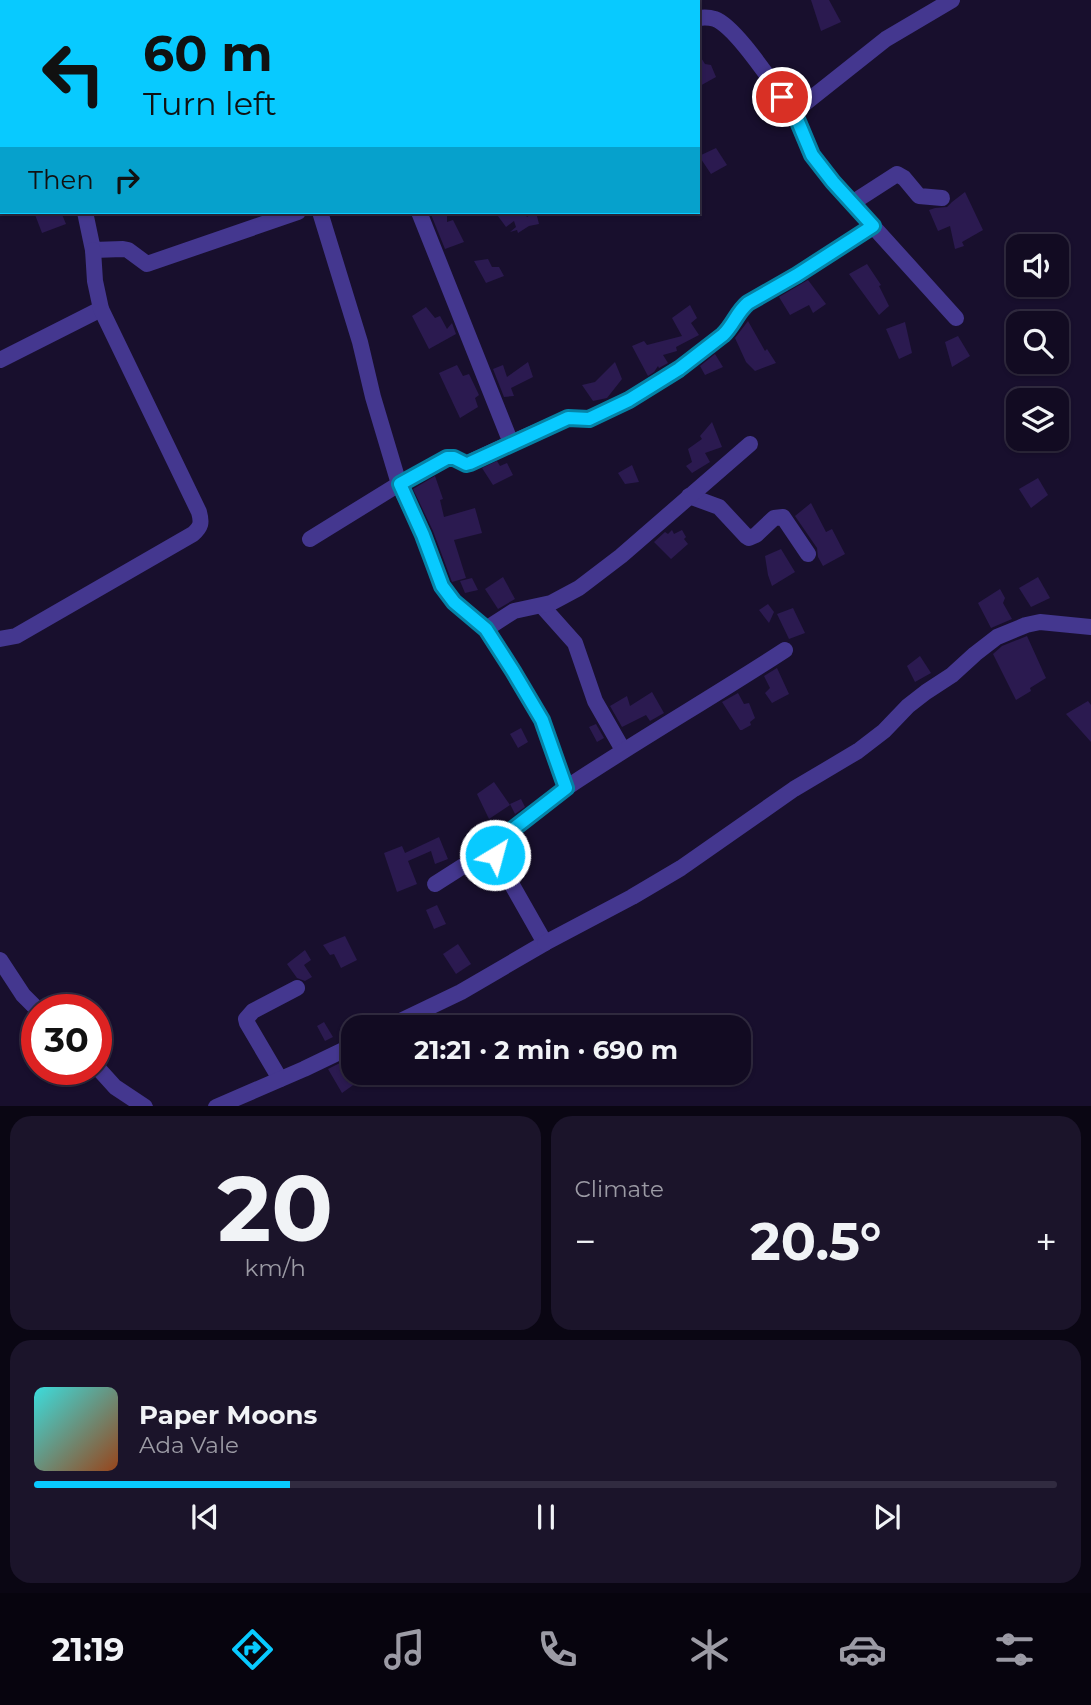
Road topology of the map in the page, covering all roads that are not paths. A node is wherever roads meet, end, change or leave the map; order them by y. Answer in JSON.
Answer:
{"nodes":[{"id":1,"x":951,"y":0,"type":"edge"},
{"id":2,"x":700,"y":18,"type":"edge"},
{"id":3,"x":794,"y":112,"type":"junction"},
{"id":4,"x":942,"y":198,"type":"dead end"},
{"id":5,"x":852,"y":203,"type":"junction"},
{"id":6,"x":85,"y":214,"type":"edge"},
{"id":7,"x":292,"y":214,"type":"edge"},
{"id":8,"x":321,"y":214,"type":"edge"},
{"id":9,"x":420,"y":214,"type":"edge"},
{"id":10,"x":873,"y":226,"type":"junction"},
{"id":11,"x":93,"y":250,"type":"junction"},
{"id":12,"x":101,"y":309,"type":"junction"},
{"id":13,"x":956,"y":318,"type":"dead end"},
{"id":14,"x":0,"y":360,"type":"edge"},
{"id":15,"x":511,"y":443,"type":"junction"},
{"id":16,"x":750,"y":444,"type":"dead end"},
{"id":17,"x":400,"y":484,"type":"junction"},
{"id":18,"x":689,"y":496,"type":"junction"},
{"id":19,"x":310,"y":539,"type":"dead end"},
{"id":20,"x":808,"y":554,"type":"dead end"},
{"id":21,"x":542,"y":606,"type":"junction"},
{"id":22,"x":1091,"y":627,"type":"edge"},
{"id":23,"x":486,"y":629,"type":"junction"},
{"id":24,"x":0,"y":639,"type":"edge"},
{"id":25,"x":785,"y":650,"type":"dead end"},
{"id":26,"x":623,"y":750,"type":"junction"},
{"id":27,"x":566,"y":788,"type":"junction"},
{"id":28,"x":493,"y":847,"type":"junction"},
{"id":29,"x":435,"y":884,"type":"dead end"},
{"id":30,"x":545,"y":943,"type":"junction"},
{"id":31,"x":0,"y":960,"type":"edge"},
{"id":32,"x":297,"y":988,"type":"dead end"},
{"id":33,"x":22,"y":994,"type":"edge"},
{"id":34,"x":413,"y":1015,"type":"edge"},
{"id":35,"x":341,"y":1051,"type":"edge"},
{"id":36,"x":280,"y":1079,"type":"junction"},
{"id":37,"x":112,"y":1083,"type":"edge"},
{"id":38,"x":144,"y":1106,"type":"edge"},
{"id":39,"x":218,"y":1106,"type":"edge"}],
"edges":[{"from":1,"to":3,"type":"street"},
{"from":2,"to":3,"type":"street"},
{"from":3,"to":5,"type":"street"},
{"from":4,"to":5,"type":"street"},
{"from":5,"to":10,"type":"street"},
{"from":6,"to":11,"type":"street"},
{"from":7,"to":11,"type":"street"},
{"from":8,"to":17,"type":"street"},
{"from":9,"to":15,"type":"street"},
{"from":10,"to":13,"type":"street"},
{"from":10,"to":15,"type":"street"},
{"from":11,"to":12,"type":"street"},
{"from":12,"to":14,"type":"street"},
{"from":12,"to":24,"type":"street"},
{"from":15,"to":17,"type":"street"},
{"from":16,"to":18,"type":"street"},
{"from":17,"to":19,"type":"street"},
{"from":17,"to":23,"type":"street"},
{"from":18,"to":20,"type":"street"},
{"from":18,"to":21,"type":"street"},
{"from":21,"to":23,"type":"street"},
{"from":21,"to":26,"type":"street"},
{"from":22,"to":30,"type":"street"},
{"from":23,"to":27,"type":"street"},
{"from":25,"to":26,"type":"street"},
{"from":26,"to":27,"type":"street"},
{"from":27,"to":28,"type":"street"},
{"from":28,"to":29,"type":"street"},
{"from":28,"to":30,"type":"street"},
{"from":30,"to":34,"type":"street"},
{"from":31,"to":33,"type":"street"},
{"from":32,"to":36,"type":"street"},
{"from":35,"to":36,"type":"street"},
{"from":36,"to":39,"type":"street"},
{"from":37,"to":38,"type":"street"}]}
